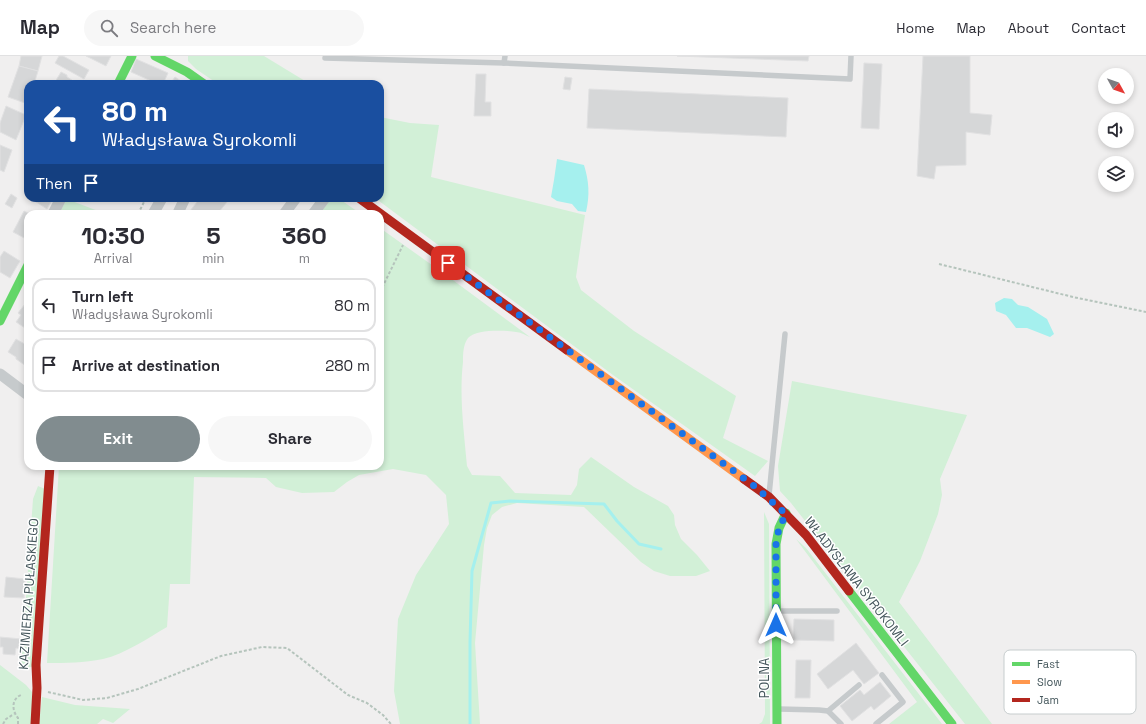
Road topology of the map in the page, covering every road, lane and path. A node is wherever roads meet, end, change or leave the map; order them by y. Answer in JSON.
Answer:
{"nodes":[{"id":1,"x":132,"y":56,"type":"edge"},
{"id":2,"x":155,"y":56,"type":"edge"},
{"id":3,"x":505,"y":56,"type":"edge"},
{"id":4,"x":851,"y":56,"type":"edge"},
{"id":5,"x":325,"y":58,"type":"dead end"},
{"id":6,"x":504,"y":63,"type":"junction"},
{"id":7,"x":120,"y":80,"type":"edge"},
{"id":8,"x":198,"y":80,"type":"edge"},
{"id":9,"x":365,"y":202,"type":"edge"},
{"id":10,"x":376,"y":210,"type":"edge"},
{"id":11,"x":384,"y":216,"type":"edge"},
{"id":12,"x":410,"y":235,"type":"junction"},
{"id":13,"x":939,"y":264,"type":"dead end"},
{"id":14,"x":24,"y":273,"type":"edge"},
{"id":15,"x":384,"y":284,"type":"edge"},
{"id":16,"x":1146,"y":312,"type":"edge"},
{"id":17,"x":0,"y":321,"type":"edge"},
{"id":18,"x":785,"y":334,"type":"dead end"},
{"id":19,"x":0,"y":374,"type":"edge"},
{"id":20,"x":24,"y":392,"type":"edge"},
{"id":21,"x":50,"y":470,"type":"edge"},
{"id":22,"x":768,"y":498,"type":"junction"},
{"id":23,"x":786,"y":514,"type":"junction"},
{"id":24,"x":776,"y":611,"type":"junction"},
{"id":25,"x":838,"y":611,"type":"dead end"},
{"id":26,"x":882,"y":675,"type":"dead end"},
{"id":27,"x":859,"y":685,"type":"dead end"},
{"id":28,"x":37,"y":688,"type":"junction"},
{"id":29,"x":21,"y":695,"type":"dead end"},
{"id":30,"x":777,"y":709,"type":"junction"},
{"id":31,"x":828,"y":711,"type":"junction"},
{"id":32,"x":14,"y":714,"type":"junction"},
{"id":33,"x":3,"y":724,"type":"edge"},
{"id":34,"x":18,"y":724,"type":"edge"},
{"id":35,"x":35,"y":724,"type":"edge"},
{"id":36,"x":391,"y":724,"type":"edge"},
{"id":37,"x":777,"y":724,"type":"edge"},
{"id":38,"x":841,"y":724,"type":"edge"},
{"id":39,"x":876,"y":724,"type":"edge"},
{"id":40,"x":952,"y":724,"type":"edge"}],
"edges":[{"from":1,"to":7,"type":"street"},
{"from":2,"to":8,"type":"street"},
{"from":3,"to":6,"type":"lane"},
{"from":4,"to":6,"type":"lane"},
{"from":5,"to":6,"type":"lane"},
{"from":9,"to":10,"type":"street","name":"WŁADYSŁAWA SYROKOMLI"},
{"from":11,"to":12,"type":"street","name":"WŁADYSŁAWA SYROKOMLI"},
{"from":12,"to":15,"type":"path"},
{"from":12,"to":22,"type":"street","name":"WŁADYSŁAWA SYROKOMLI"},
{"from":13,"to":16,"type":"path"},
{"from":14,"to":17,"type":"street"},
{"from":18,"to":22,"type":"lane"},
{"from":19,"to":20,"type":"street"},
{"from":21,"to":28,"type":"street","name":"KAZIMIERZA PUŁASKIEGO"},
{"from":22,"to":23,"type":"street","name":"WŁADYSŁAWA SYROKOMLI"},
{"from":23,"to":24,"type":"street","name":"POLNA"},
{"from":23,"to":40,"type":"street","name":"WŁADYSŁAWA SYROKOMLI"},
{"from":24,"to":25,"type":"lane"},
{"from":24,"to":30,"type":"street","name":"POLNA"},
{"from":26,"to":39,"type":"lane"},
{"from":27,"to":31,"type":"lane"},
{"from":28,"to":35,"type":"street","name":"KAZIMIERZA PUŁASKIEGO"},
{"from":28,"to":36,"type":"path"},
{"from":29,"to":32,"type":"path"},
{"from":30,"to":31,"type":"lane"},
{"from":30,"to":37,"type":"street","name":"POLNA"},
{"from":31,"to":38,"type":"lane"},
{"from":32,"to":33,"type":"path"},
{"from":32,"to":34,"type":"path"}]}
